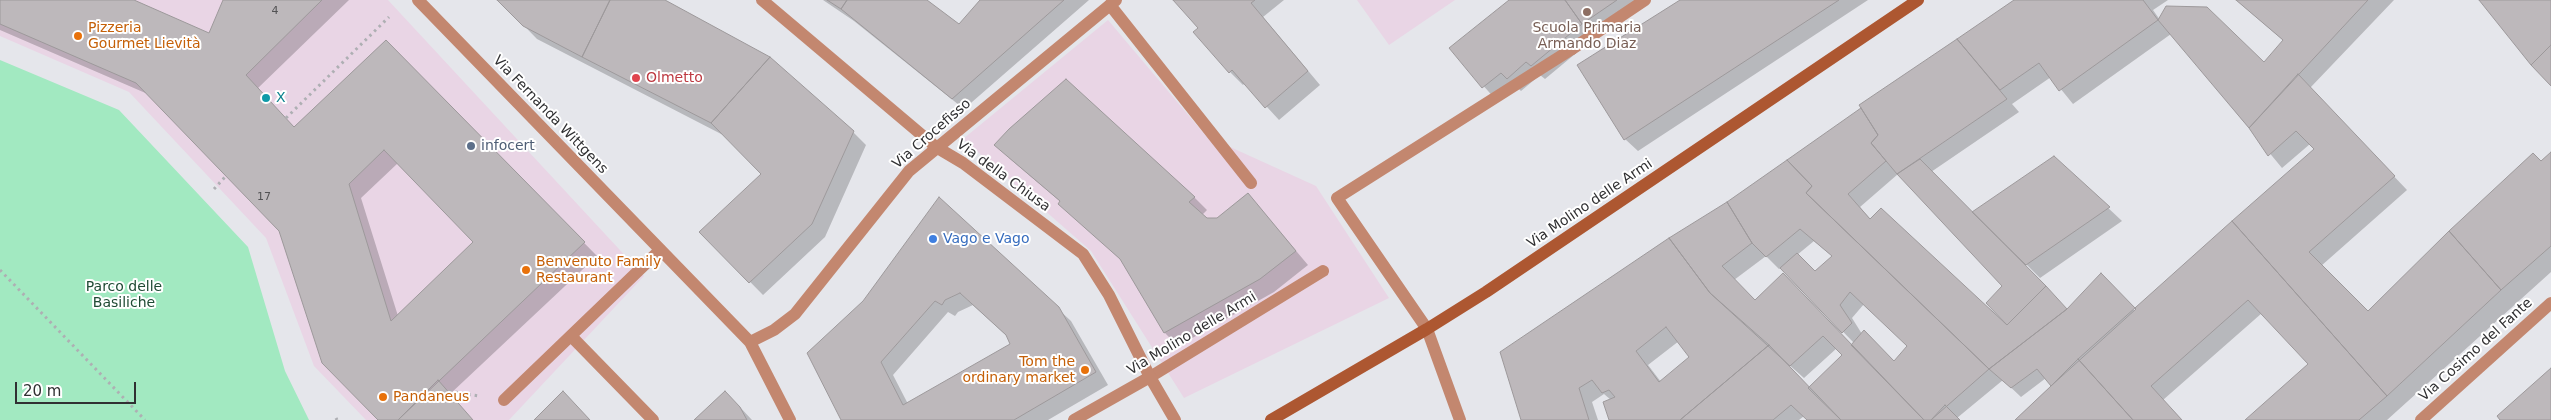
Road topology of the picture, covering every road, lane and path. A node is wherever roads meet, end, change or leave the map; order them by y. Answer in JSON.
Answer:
{"nodes":[{"id":1,"x":418,"y":0,"type":"edge"},
{"id":2,"x":762,"y":0,"type":"edge"},
{"id":3,"x":1646,"y":0,"type":"edge"},
{"id":4,"x":1918,"y":0,"type":"edge"},
{"id":5,"x":1113,"y":3,"type":"edge"},
{"id":6,"x":389,"y":17,"type":"dead end"},
{"id":7,"x":286,"y":118,"type":"dead end"},
{"id":8,"x":936,"y":147,"type":"junction"},
{"id":9,"x":225,"y":177,"type":"dead end"},
{"id":10,"x":1251,"y":183,"type":"dead end"},
{"id":11,"x":214,"y":189,"type":"dead end"},
{"id":12,"x":660,"y":250,"type":"junction"},
{"id":13,"x":0,"y":270,"type":"edge"},
{"id":14,"x":1324,"y":271,"type":"dead end"},
{"id":15,"x":2551,"y":303,"type":"edge"},
{"id":16,"x":1427,"y":330,"type":"junction"},
{"id":17,"x":571,"y":336,"type":"junction"},
{"id":18,"x":750,"y":342,"type":"junction"},
{"id":19,"x":1150,"y":377,"type":"junction"},
{"id":20,"x":504,"y":400,"type":"dead end"},
{"id":21,"x":145,"y":420,"type":"edge"},
{"id":22,"x":653,"y":420,"type":"edge"},
{"id":23,"x":790,"y":420,"type":"edge"},
{"id":24,"x":1074,"y":420,"type":"edge"},
{"id":25,"x":1175,"y":420,"type":"edge"},
{"id":26,"x":1271,"y":420,"type":"edge"},
{"id":27,"x":1460,"y":420,"type":"edge"},
{"id":28,"x":2422,"y":420,"type":"edge"}],
"edges":[{"from":1,"to":12,"type":"street","name":"Via Fernanda Wittgens"},
{"from":2,"to":8,"type":"street","name":"Via della Chiusa"},
{"from":3,"to":16,"type":"street"},
{"from":4,"to":16,"type":"street","name":"Via Molino delle Armi"},
{"from":5,"to":8,"type":"street","name":"Via Crocefisso"},
{"from":5,"to":10,"type":"street","name":"Via Crocefisso"},
{"from":6,"to":7,"type":"path"},
{"from":8,"to":18,"type":"street","name":"Via Crocefisso"},
{"from":8,"to":19,"type":"street","name":"Via della Chiusa"},
{"from":9,"to":11,"type":"path"},
{"from":12,"to":17,"type":"street"},
{"from":12,"to":18,"type":"street","name":"Via Fernanda Wittgens"},
{"from":13,"to":21,"type":"path"},
{"from":14,"to":19,"type":"street","name":"Via Molino delle Armi"},
{"from":15,"to":28,"type":"street","name":"Via Cosimo del Fante"},
{"from":16,"to":26,"type":"street","name":"Via Molino delle Armi"},
{"from":16,"to":27,"type":"street"},
{"from":17,"to":20,"type":"street"},
{"from":17,"to":22,"type":"street"},
{"from":18,"to":23,"type":"street","name":"Via Fernanda Wittgens"},
{"from":19,"to":24,"type":"street","name":"Via Molino delle Armi"},
{"from":19,"to":25,"type":"street","name":"Via della Chiusa"}]}
